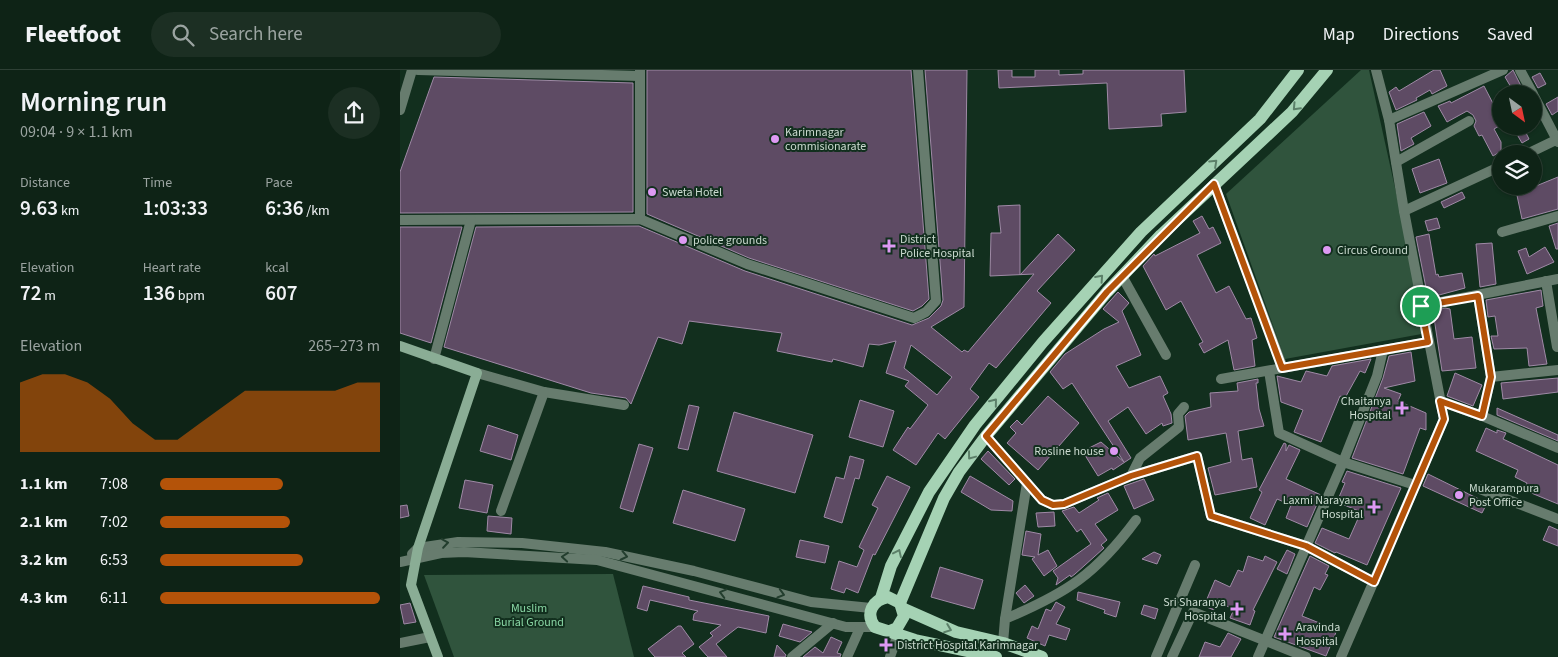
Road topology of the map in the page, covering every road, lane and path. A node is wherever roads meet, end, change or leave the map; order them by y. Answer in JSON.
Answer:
{"nodes":[{"id":1,"x":412,"y":70,"type":"edge"},
{"id":2,"x":418,"y":70,"type":"edge"},
{"id":3,"x":918,"y":70,"type":"edge"},
{"id":4,"x":1298,"y":70,"type":"edge"},
{"id":5,"x":1327,"y":70,"type":"edge"},
{"id":6,"x":1376,"y":70,"type":"edge"},
{"id":7,"x":1504,"y":70,"type":"edge"},
{"id":8,"x":1520,"y":70,"type":"edge"},
{"id":9,"x":640,"y":73,"type":"edge"},
{"id":10,"x":1528,"y":85,"type":"edge"},
{"id":11,"x":401,"y":106,"type":"edge"},
{"id":12,"x":1542,"y":111,"type":"edge"},
{"id":13,"x":1389,"y":120,"type":"junction"},
{"id":14,"x":1469,"y":121,"type":"dead end"},
{"id":15,"x":1558,"y":140,"type":"edge"},
{"id":16,"x":1542,"y":147,"type":"edge"},
{"id":17,"x":1396,"y":162,"type":"junction"},
{"id":18,"x":1492,"y":170,"type":"edge"},
{"id":19,"x":1214,"y":184,"type":"junction"},
{"id":20,"x":1404,"y":211,"type":"junction"},
{"id":21,"x":1558,"y":216,"type":"edge"},
{"id":22,"x":640,"y":219,"type":"junction"},
{"id":23,"x":400,"y":220,"type":"edge"},
{"id":24,"x":470,"y":220,"type":"junction"},
{"id":25,"x":1502,"y":232,"type":"dead end"},
{"id":26,"x":1122,"y":276,"type":"junction"},
{"id":27,"x":1558,"y":279,"type":"edge"},
{"id":28,"x":1546,"y":281,"type":"junction"},
{"id":29,"x":1478,"y":296,"type":"junction"},
{"id":30,"x":1421,"y":306,"type":"junction"},
{"id":31,"x":1428,"y":342,"type":"junction"},
{"id":32,"x":400,"y":346,"type":"edge"},
{"id":33,"x":1557,"y":347,"type":"edge"},
{"id":34,"x":1383,"y":350,"type":"junction"},
{"id":35,"x":1166,"y":355,"type":"dead end"},
{"id":36,"x":434,"y":359,"type":"junction"},
{"id":37,"x":1282,"y":368,"type":"junction"},
{"id":38,"x":1558,"y":370,"type":"edge"},
{"id":39,"x":1269,"y":371,"type":"junction"},
{"id":40,"x":477,"y":373,"type":"junction"},
{"id":41,"x":1491,"y":377,"type":"junction"},
{"id":42,"x":1221,"y":380,"type":"dead end"},
{"id":43,"x":544,"y":392,"type":"junction"},
{"id":44,"x":1440,"y":401,"type":"junction"},
{"id":45,"x":624,"y":405,"type":"dead end"},
{"id":46,"x":1184,"y":407,"type":"dead end"},
{"id":47,"x":1482,"y":416,"type":"junction"},
{"id":48,"x":986,"y":436,"type":"junction"},
{"id":49,"x":1558,"y":448,"type":"edge"},
{"id":50,"x":1343,"y":462,"type":"junction"},
{"id":51,"x":1131,"y":476,"type":"junction"},
{"id":52,"x":1027,"y":483,"type":"junction"},
{"id":53,"x":1416,"y":485,"type":"junction"},
{"id":54,"x":1480,"y":490,"type":"dead end"},
{"id":55,"x":501,"y":511,"type":"dead end"},
{"id":56,"x":1558,"y":519,"type":"edge"},
{"id":57,"x":1136,"y":520,"type":"dead end"},
{"id":58,"x":1306,"y":546,"type":"junction"},
{"id":59,"x":417,"y":553,"type":"junction"},
{"id":60,"x":400,"y":562,"type":"edge"},
{"id":61,"x":1195,"y":565,"type":"dead end"},
{"id":62,"x":1374,"y":582,"type":"junction"},
{"id":63,"x":880,"y":598,"type":"junction"},
{"id":64,"x":902,"y":606,"type":"junction"},
{"id":65,"x":871,"y":608,"type":"junction"},
{"id":66,"x":1005,"y":619,"type":"junction"},
{"id":67,"x":833,"y":623,"type":"junction"},
{"id":68,"x":875,"y":627,"type":"junction"},
{"id":69,"x":860,"y":628,"type":"junction"},
{"id":70,"x":894,"y":633,"type":"junction"},
{"id":71,"x":430,"y":637,"type":"junction"},
{"id":72,"x":1264,"y":642,"type":"junction"},
{"id":73,"x":400,"y":643,"type":"edge"},
{"id":74,"x":1002,"y":643,"type":"junction"},
{"id":75,"x":849,"y":653,"type":"edge"},
{"id":76,"x":438,"y":657,"type":"edge"},
{"id":77,"x":792,"y":657,"type":"edge"},
{"id":78,"x":890,"y":657,"type":"edge"},
{"id":79,"x":996,"y":657,"type":"edge"},
{"id":80,"x":1042,"y":657,"type":"edge"},
{"id":81,"x":1156,"y":657,"type":"edge"},
{"id":82,"x":1172,"y":657,"type":"edge"},
{"id":83,"x":1258,"y":657,"type":"edge"},
{"id":84,"x":1306,"y":657,"type":"edge"},
{"id":85,"x":1342,"y":657,"type":"edge"}],
"edges":[{"from":1,"to":11,"type":"street"},
{"from":2,"to":9,"type":"street"},
{"from":3,"to":22,"type":"street"},
{"from":63,"to":4,"type":"main road","one_way":true},
{"from":5,"to":19,"type":"main road","one_way":true},
{"from":6,"to":13,"type":"street"},
{"from":7,"to":13,"type":"street"},
{"from":8,"to":10,"type":"street"},
{"from":9,"to":22,"type":"street"},
{"from":12,"to":15,"type":"street"},
{"from":13,"to":17,"type":"street"},
{"from":14,"to":17,"type":"street"},
{"from":15,"to":16,"type":"street"},
{"from":17,"to":20,"type":"street"},
{"from":18,"to":20,"type":"street"},
{"from":19,"to":26,"type":"main road"},
{"from":19,"to":37,"type":"street"},
{"from":20,"to":30,"type":"street"},
{"from":21,"to":25,"type":"street"},
{"from":22,"to":24,"type":"street"},
{"from":23,"to":24,"type":"street"},
{"from":24,"to":36,"type":"street"},
{"from":26,"to":35,"type":"street"},
{"from":26,"to":48,"type":"main road"},
{"from":27,"to":28,"type":"street"},
{"from":28,"to":29,"type":"street"},
{"from":28,"to":33,"type":"street"},
{"from":29,"to":30,"type":"street"},
{"from":29,"to":41,"type":"street"},
{"from":30,"to":31,"type":"street"},
{"from":31,"to":34,"type":"street"},
{"from":31,"to":44,"type":"street"},
{"from":32,"to":36,"type":"street"},
{"from":34,"to":37,"type":"street"},
{"from":34,"to":50,"type":"street"},
{"from":36,"to":40,"type":"street"},
{"from":37,"to":39,"type":"street"},
{"from":38,"to":41,"type":"street"},
{"from":39,"to":42,"type":"street"},
{"from":39,"to":50,"type":"street"},
{"from":40,"to":43,"type":"street"},
{"from":40,"to":59,"type":"street"},
{"from":41,"to":47,"type":"street"},
{"from":43,"to":45,"type":"street"},
{"from":43,"to":55,"type":"street"},
{"from":44,"to":47,"type":"street"},
{"from":44,"to":53,"type":"street"},
{"from":46,"to":51,"type":"street"},
{"from":47,"to":49,"type":"street"},
{"from":48,"to":52,"type":"street"},
{"from":48,"to":64,"type":"main road","one_way":true},
{"from":50,"to":53,"type":"street"},
{"from":50,"to":58,"type":"street"},
{"from":51,"to":52,"type":"street"},
{"from":51,"to":58,"type":"street"},
{"from":52,"to":66,"type":"street"},
{"from":53,"to":62,"type":"street"},
{"from":54,"to":56,"type":"street"},
{"from":57,"to":66,"type":"street"},
{"from":58,"to":62,"type":"street"},
{"from":58,"to":72,"type":"street"},
{"from":59,"to":60,"type":"street"},
{"from":59,"to":65,"type":"street","one_way":true},
{"from":67,"to":59,"type":"street","one_way":true},
{"from":59,"to":71,"type":"street"},
{"from":61,"to":81,"type":"street"},
{"from":62,"to":85,"type":"street"},
{"from":63,"to":64,"type":"main road"},
{"from":63,"to":65,"type":"main road"},
{"from":64,"to":70,"type":"main road"},
{"from":64,"to":74,"type":"main road","one_way":true},
{"from":65,"to":68,"type":"main road"},
{"from":66,"to":74,"type":"street"},
{"from":67,"to":69,"type":"street"},
{"from":67,"to":77,"type":"street"},
{"from":68,"to":69,"type":"street"},
{"from":68,"to":70,"type":"main road"},
{"from":69,"to":75,"type":"street"},
{"from":70,"to":78,"type":"street"},
{"from":70,"to":79,"type":"main road"},
{"from":71,"to":73,"type":"street"},
{"from":71,"to":76,"type":"street"},
{"from":72,"to":82,"type":"street"},
{"from":72,"to":83,"type":"street"},
{"from":72,"to":84,"type":"street"},
{"from":74,"to":80,"type":"main road"}]}
